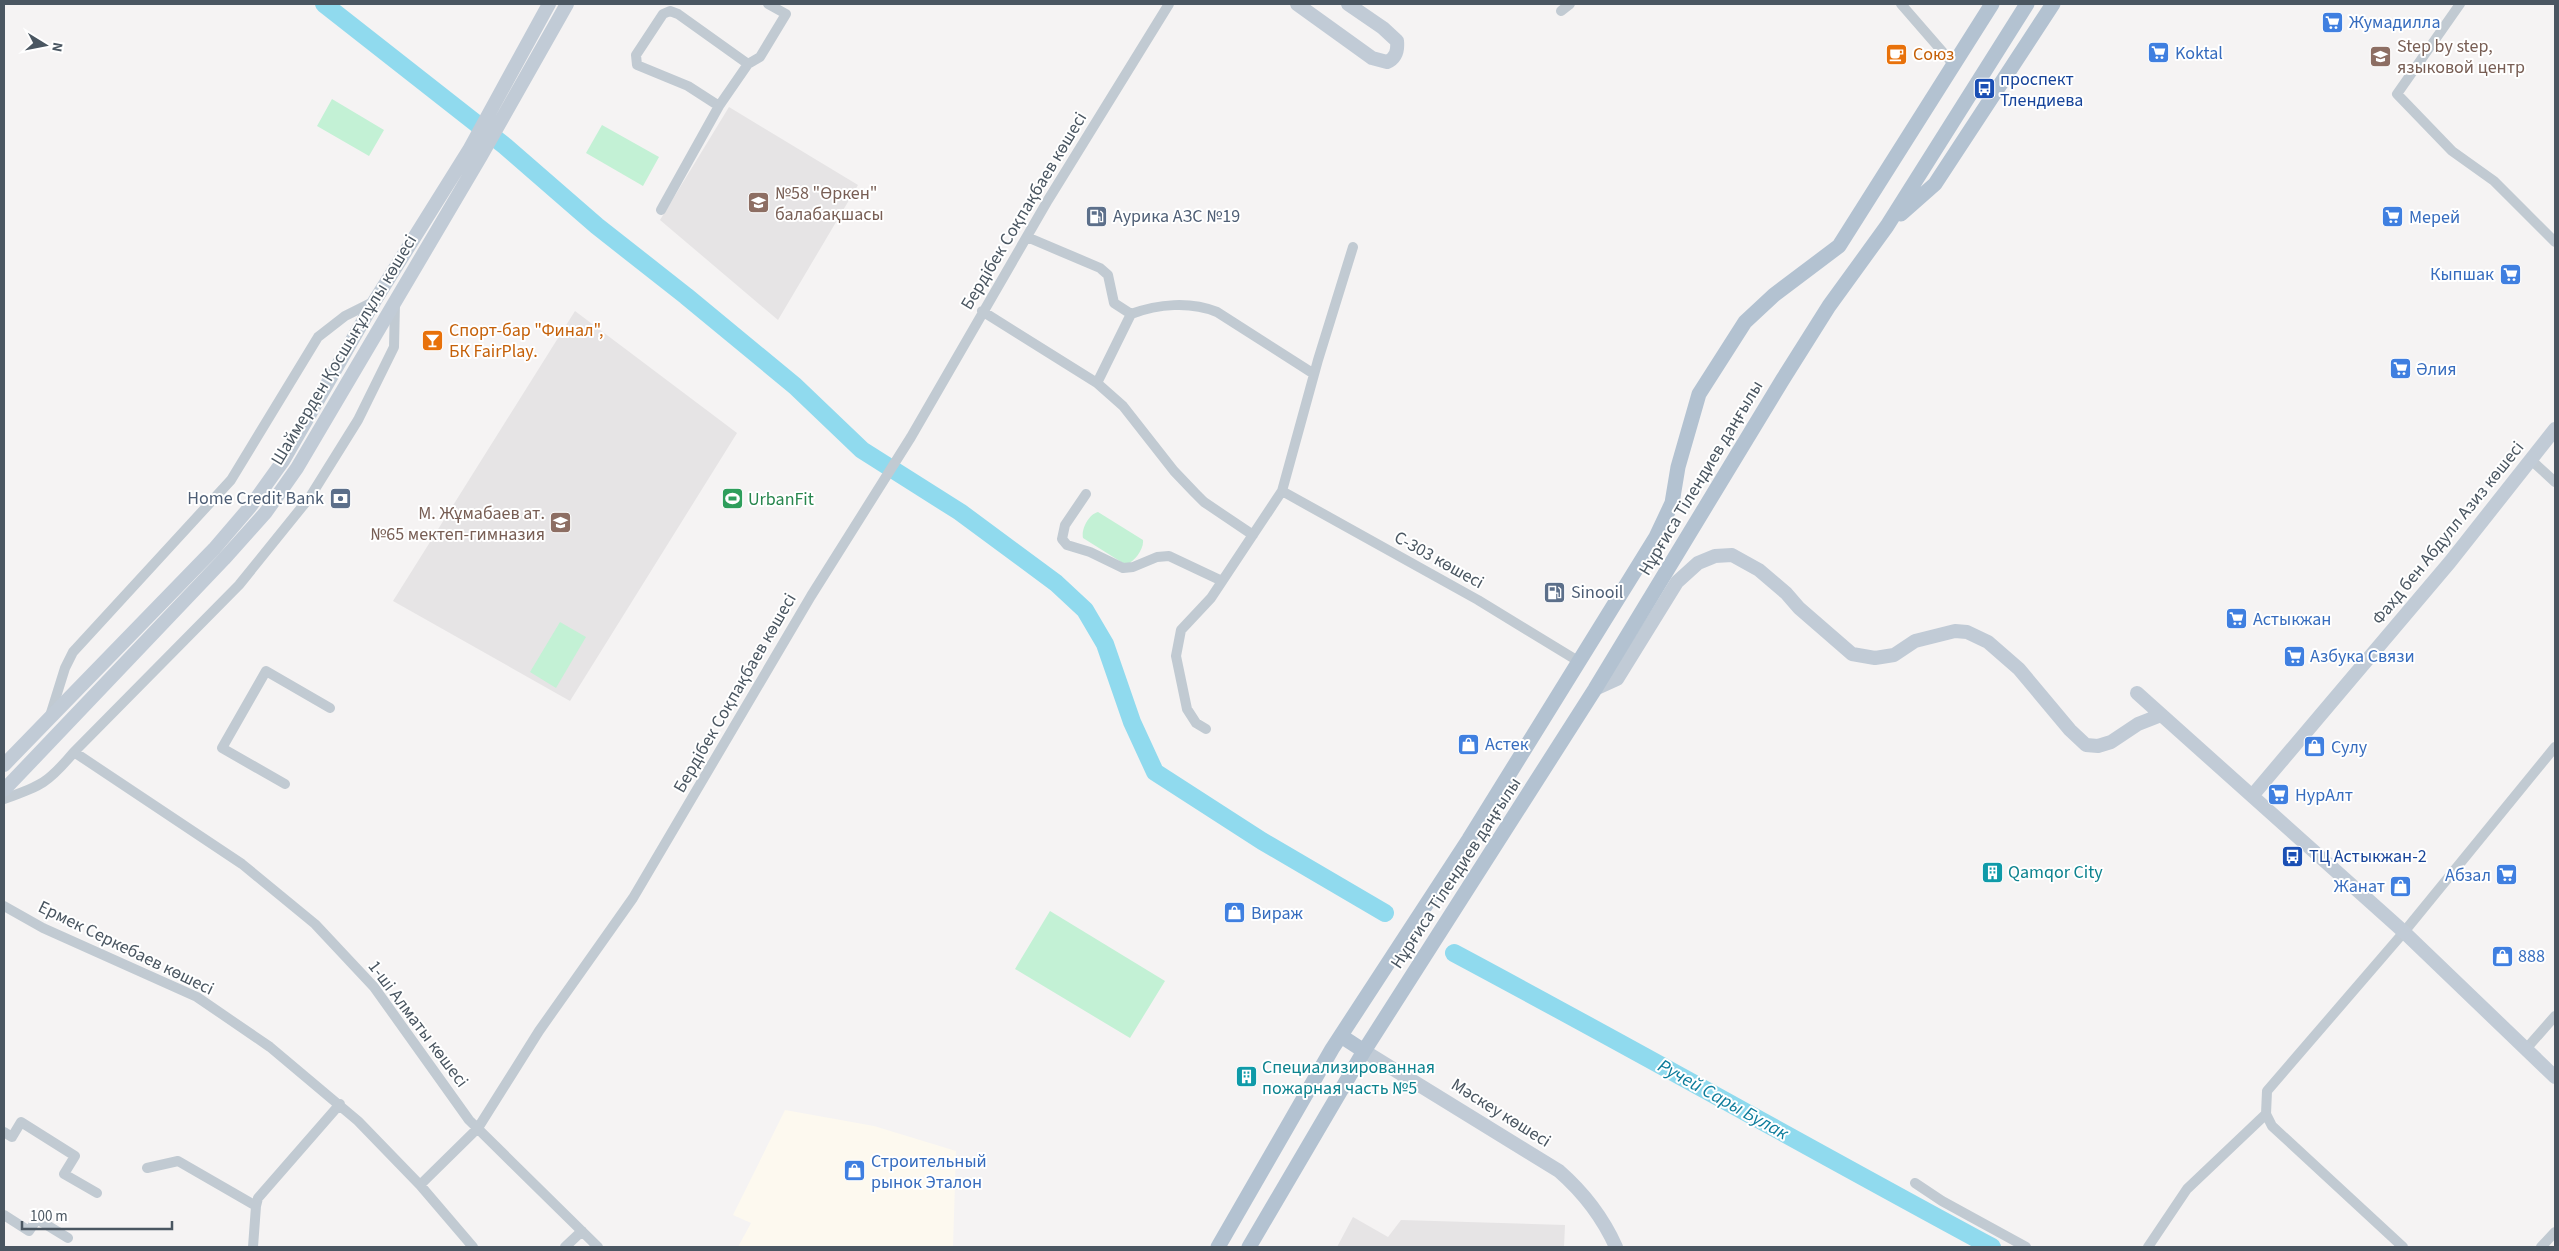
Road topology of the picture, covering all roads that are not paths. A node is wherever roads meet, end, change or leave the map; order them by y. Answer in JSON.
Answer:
{"nodes":[{"id":1,"x":549,"y":4,"type":"edge"},
{"id":2,"x":567,"y":4,"type":"edge"},
{"id":3,"x":768,"y":4,"type":"edge"},
{"id":4,"x":1170,"y":4,"type":"edge"},
{"id":5,"x":1297,"y":4,"type":"edge"},
{"id":6,"x":1348,"y":4,"type":"edge"},
{"id":7,"x":1900,"y":4,"type":"edge"},
{"id":8,"x":1992,"y":4,"type":"edge"},
{"id":9,"x":2027,"y":4,"type":"edge"},
{"id":10,"x":2053,"y":4,"type":"edge"},
{"id":11,"x":2460,"y":4,"type":"edge"},
{"id":12,"x":748,"y":64,"type":"junction"},
{"id":13,"x":1954,"y":65,"type":"junction"},
{"id":14,"x":719,"y":106,"type":"junction"},
{"id":15,"x":496,"y":116,"type":"junction"},
{"id":16,"x":475,"y":153,"type":"junction"},
{"id":17,"x":661,"y":210,"type":"dead end"},
{"id":18,"x":1887,"y":226,"type":"junction"},
{"id":19,"x":1026,"y":237,"type":"junction"},
{"id":20,"x":2555,"y":242,"type":"edge"},
{"id":21,"x":1839,"y":246,"type":"junction"},
{"id":22,"x":1353,"y":247,"type":"dead end"},
{"id":23,"x":1861,"y":261,"type":"junction"},
{"id":24,"x":374,"y":302,"type":"junction"},
{"id":25,"x":395,"y":303,"type":"junction"},
{"id":26,"x":982,"y":311,"type":"junction"},
{"id":27,"x":1131,"y":314,"type":"junction"},
{"id":28,"x":1314,"y":374,"type":"junction"},
{"id":29,"x":1096,"y":383,"type":"junction"},
{"id":30,"x":2555,"y":430,"type":"edge"},
{"id":31,"x":2531,"y":460,"type":"junction"},
{"id":32,"x":2555,"y":482,"type":"edge"},
{"id":33,"x":1282,"y":491,"type":"junction"},
{"id":34,"x":1086,"y":494,"type":"dead end"},
{"id":35,"x":1253,"y":535,"type":"junction"},
{"id":36,"x":1222,"y":581,"type":"junction"},
{"id":37,"x":1578,"y":661,"type":"junction"},
{"id":38,"x":1595,"y":689,"type":"junction"},
{"id":39,"x":2137,"y":693,"type":"dead end"},
{"id":40,"x":330,"y":708,"type":"dead end"},
{"id":41,"x":2161,"y":715,"type":"junction"},
{"id":42,"x":50,"y":716,"type":"junction"},
{"id":43,"x":1206,"y":729,"type":"dead end"},
{"id":44,"x":24,"y":744,"type":"junction"},
{"id":45,"x":2555,"y":747,"type":"edge"},
{"id":46,"x":74,"y":752,"type":"junction"},
{"id":47,"x":4,"y":757,"type":"edge"},
{"id":48,"x":4,"y":765,"type":"edge"},
{"id":49,"x":285,"y":784,"type":"dead end"},
{"id":50,"x":4,"y":790,"type":"edge"},
{"id":51,"x":2252,"y":796,"type":"junction"},
{"id":52,"x":4,"y":800,"type":"edge"},
{"id":53,"x":1469,"y":839,"type":"junction"},
{"id":54,"x":1491,"y":854,"type":"junction"},
{"id":55,"x":4,"y":906,"type":"edge"},
{"id":56,"x":2404,"y":932,"type":"junction"},
{"id":57,"x":2555,"y":1016,"type":"edge"},
{"id":58,"x":1341,"y":1036,"type":"junction"},
{"id":59,"x":2526,"y":1049,"type":"junction"},
{"id":60,"x":1364,"y":1051,"type":"junction"},
{"id":61,"x":2555,"y":1077,"type":"edge"},
{"id":62,"x":340,"y":1104,"type":"junction"},
{"id":63,"x":2266,"y":1110,"type":"junction"},
{"id":64,"x":478,"y":1128,"type":"junction"},
{"id":65,"x":4,"y":1132,"type":"edge"},
{"id":66,"x":147,"y":1168,"type":"dead end"},
{"id":67,"x":1915,"y":1183,"type":"dead end"},
{"id":68,"x":420,"y":1185,"type":"junction"},
{"id":69,"x":97,"y":1193,"type":"dead end"},
{"id":70,"x":256,"y":1206,"type":"junction"},
{"id":71,"x":4,"y":1215,"type":"edge"},
{"id":72,"x":582,"y":1231,"type":"junction"},
{"id":73,"x":2555,"y":1232,"type":"edge"},
{"id":74,"x":68,"y":1238,"type":"dead end"},
{"id":75,"x":253,"y":1247,"type":"edge"},
{"id":76,"x":472,"y":1247,"type":"edge"},
{"id":77,"x":565,"y":1247,"type":"edge"},
{"id":78,"x":598,"y":1247,"type":"edge"},
{"id":79,"x":1218,"y":1247,"type":"edge"},
{"id":80,"x":1249,"y":1247,"type":"edge"},
{"id":81,"x":1616,"y":1247,"type":"edge"},
{"id":82,"x":2026,"y":1247,"type":"edge"},
{"id":83,"x":2148,"y":1247,"type":"edge"},
{"id":84,"x":2403,"y":1247,"type":"edge"},
{"id":85,"x":2540,"y":1247,"type":"edge"}],
"edges":[{"from":1,"to":15,"type":"main road","name":"Шаймерден Қосшығұлұлы көшесі"},
{"from":2,"to":15,"type":"main road","name":"Шаймерден Қосшығұлұлы көшесі"},
{"from":3,"to":12,"type":"street"},
{"from":4,"to":19,"type":"street","name":"Бердібек Соқпақбаев көшесі"},
{"from":5,"to":6,"type":"main road"},
{"from":7,"to":13,"type":"street"},
{"from":8,"to":13,"type":"main road","name":"Нұрғиса Тілендиев даңғылы"},
{"from":9,"to":18,"type":"main road","name":"Нұрғиса Тілендиев даңғылы"},
{"from":10,"to":18,"type":"main road"},
{"from":11,"to":20,"type":"street"},
{"from":12,"to":14,"type":"street"},
{"from":12,"to":14,"type":"street"},
{"from":13,"to":21,"type":"main road","name":"Нұрғиса Тілендиев даңғылы"},
{"from":14,"to":17,"type":"street"},
{"from":15,"to":16,"type":"main road","name":"Шаймерден Қосшығұлұлы көшесі"},
{"from":16,"to":24,"type":"main road","name":"Шаймерден Қосшығұлұлы көшесі"},
{"from":16,"to":25,"type":"main road","name":"Шаймерден Қосшығұлұлы көшесі"},
{"from":18,"to":23,"type":"main road","name":"Нұрғиса Тілендиев даңғылы"},
{"from":19,"to":26,"type":"street","name":"Бердібек Соқпақбаев көшесі"},
{"from":19,"to":27,"type":"street"},
{"from":21,"to":23,"type":"main road"},
{"from":21,"to":37,"type":"main road","name":"Нұрғиса Тілендиев даңғылы"},
{"from":22,"to":28,"type":"street"},
{"from":23,"to":38,"type":"main road","name":"Нұрғиса Тілендиев даңғылы"},
{"from":24,"to":42,"type":"main road","name":"Шаймерден Қосшығұлұлы көшесі"},
{"from":24,"to":42,"type":"street"},
{"from":25,"to":46,"type":"street"},
{"from":25,"to":50,"type":"main road","name":"Шаймерден Қосшығұлұлы көшесі"},
{"from":26,"to":29,"type":"street"},
{"from":26,"to":64,"type":"street","name":"Бердібек Соқпақбаев көшесі"},
{"from":27,"to":28,"type":"street"},
{"from":27,"to":29,"type":"street"},
{"from":28,"to":33,"type":"street"},
{"from":29,"to":35,"type":"street"},
{"from":30,"to":31,"type":"main road","name":"Фахд бен Абдулл Азиз көшесі"},
{"from":31,"to":32,"type":"street"},
{"from":31,"to":51,"type":"main road","name":"Фахд бен Абдулл Азиз көшесі"},
{"from":33,"to":35,"type":"street"},
{"from":33,"to":37,"type":"street","name":"С-303 көшесі"},
{"from":34,"to":36,"type":"street"},
{"from":35,"to":36,"type":"street"},
{"from":36,"to":43,"type":"street"},
{"from":37,"to":53,"type":"main road","name":"Нұрғиса Тілендиев даңғылы"},
{"from":38,"to":41,"type":"main road"},
{"from":38,"to":54,"type":"main road","name":"Нұрғиса Тілендиев даңғылы"},
{"from":39,"to":41,"type":"main road"},
{"from":40,"to":49,"type":"street"},
{"from":41,"to":51,"type":"main road"},
{"from":42,"to":44,"type":"main road","name":"Шаймерден Қосшығұлұлы көшесі"},
{"from":44,"to":47,"type":"main road"},
{"from":44,"to":48,"type":"main road","name":"Шаймерден Қосшығұлұлы көшесі"},
{"from":45,"to":56,"type":"street"},
{"from":46,"to":52,"type":"street"},
{"from":46,"to":64,"type":"street","name":"1-ші Алматы көшесі"},
{"from":51,"to":56,"type":"main road"},
{"from":53,"to":54,"type":"main road"},
{"from":53,"to":58,"type":"main road","name":"Нұрғиса Тілендиев даңғылы"},
{"from":54,"to":60,"type":"main road","name":"Нұрғиса Тілендиев даңғылы"},
{"from":55,"to":62,"type":"street","name":"Ермек Серкебаев көшесі"},
{"from":56,"to":59,"type":"main road"},
{"from":56,"to":63,"type":"street"},
{"from":57,"to":59,"type":"street"},
{"from":58,"to":60,"type":"main road","name":"Мәскеу көшесі"},
{"from":58,"to":79,"type":"main road","name":"Нұрғиса Тілендиев даңғылы"},
{"from":59,"to":61,"type":"main road"},
{"from":60,"to":80,"type":"main road","name":"Нұрғиса Тілендиев даңғылы"},
{"from":60,"to":81,"type":"main road","name":"Мәскеу көшесі"},
{"from":62,"to":68,"type":"street","name":"Ермек Серкебаев көшесі"},
{"from":62,"to":70,"type":"street"},
{"from":63,"to":83,"type":"street"},
{"from":63,"to":84,"type":"street"},
{"from":64,"to":68,"type":"street","name":"Бердібек Соқпақбаев көшесі"},
{"from":64,"to":72,"type":"street","name":"1-ші Алматы көшесі"},
{"from":65,"to":69,"type":"street"},
{"from":66,"to":70,"type":"street"},
{"from":67,"to":82,"type":"street"},
{"from":68,"to":76,"type":"street","name":"Ермек Серкебаев көшесі"},
{"from":70,"to":75,"type":"street"},
{"from":71,"to":74,"type":"street"},
{"from":72,"to":77,"type":"street"},
{"from":72,"to":78,"type":"street","name":"1-ші Алматы көшесі"},
{"from":73,"to":85,"type":"street"}]}
